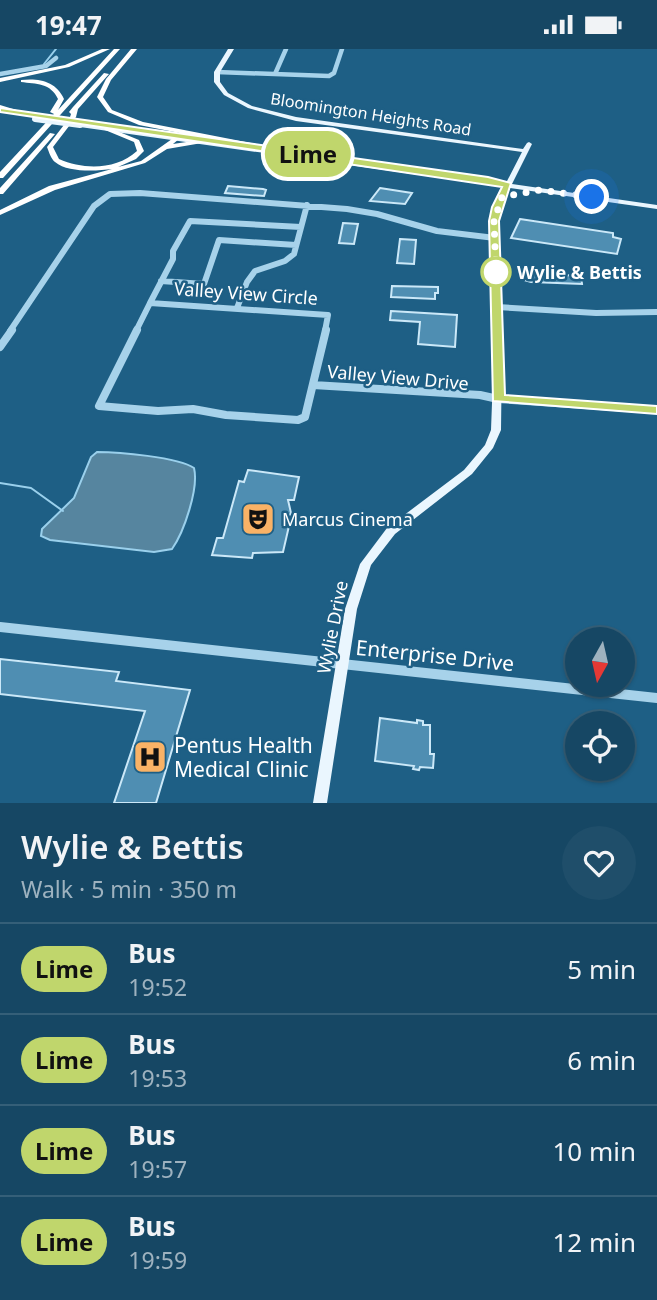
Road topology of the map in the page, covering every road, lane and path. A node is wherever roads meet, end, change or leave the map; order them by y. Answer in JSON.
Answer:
{"nodes":[{"id":1,"x":107,"y":49,"type":"edge"},
{"id":2,"x":117,"y":49,"type":"edge"},
{"id":3,"x":128,"y":49,"type":"edge"},
{"id":4,"x":134,"y":49,"type":"edge"},
{"id":5,"x":231,"y":49,"type":"edge"},
{"id":6,"x":286,"y":49,"type":"edge"},
{"id":7,"x":342,"y":49,"type":"edge"},
{"id":8,"x":56,"y":58,"type":"dead end"},
{"id":9,"x":217,"y":72,"type":"junction"},
{"id":10,"x":0,"y":74,"type":"edge"},
{"id":11,"x":275,"y":74,"type":"junction"},
{"id":12,"x":0,"y":83,"type":"edge"},
{"id":13,"x":75,"y":108,"type":"junction"},
{"id":14,"x":0,"y":110,"type":"edge"},
{"id":15,"x":21,"y":113,"type":"joint"},
{"id":16,"x":37,"y":117,"type":"junction"},
{"id":17,"x":81,"y":123,"type":"junction"},
{"id":18,"x":43,"y":129,"type":"junction"},
{"id":19,"x":107,"y":129,"type":"junction"},
{"id":20,"x":173,"y":137,"type":"junction"},
{"id":21,"x":200,"y":142,"type":"junction"},
{"id":22,"x":527,"y":147,"type":"joint"},
{"id":23,"x":164,"y":149,"type":"junction"},
{"id":24,"x":282,"y":151,"type":"junction"},
{"id":25,"x":513,"y":173,"type":"junction"},
{"id":26,"x":0,"y":176,"type":"edge"},
{"id":27,"x":484,"y":182,"type":"junction"},
{"id":28,"x":508,"y":185,"type":"junction"},
{"id":29,"x":540,"y":190,"type":"junction"},
{"id":30,"x":0,"y":192,"type":"edge"},
{"id":31,"x":502,"y":197,"type":"junction"},
{"id":32,"x":307,"y":205,"type":"junction"},
{"id":33,"x":657,"y":207,"type":"edge"},
{"id":34,"x":0,"y":213,"type":"edge"},
{"id":35,"x":226,"y":223,"type":"junction"},
{"id":36,"x":301,"y":227,"type":"junction"},
{"id":37,"x":495,"y":238,"type":"junction"},
{"id":38,"x":219,"y":240,"type":"junction"},
{"id":39,"x":296,"y":245,"type":"junction"},
{"id":40,"x":161,"y":281,"type":"junction"},
{"id":41,"x":149,"y":303,"type":"junction"},
{"id":42,"x":497,"y":307,"type":"junction"},
{"id":43,"x":237,"y":308,"type":"junction"},
{"id":44,"x":657,"y":313,"type":"edge"},
{"id":45,"x":0,"y":347,"type":"edge"},
{"id":46,"x":313,"y":385,"type":"junction"},
{"id":47,"x":498,"y":398,"type":"junction"},
{"id":48,"x":657,"y":410,"type":"edge"},
{"id":49,"x":0,"y":627,"type":"edge"},
{"id":50,"x":342,"y":664,"type":"junction"},
{"id":51,"x":657,"y":698,"type":"edge"},
{"id":52,"x":320,"y":803,"type":"edge"}],
"edges":[{"from":1,"to":12,"type":"highway"},
{"from":2,"to":18,"type":"highway"},
{"from":3,"to":13,"type":"highway"},
{"from":4,"to":24,"type":"highway"},
{"from":5,"to":9,"type":"main road"},
{"from":6,"to":11,"type":"street"},
{"from":7,"to":11,"type":"street"},
{"from":8,"to":10,"type":"street"},
{"from":9,"to":11,"type":"street"},
{"from":9,"to":22,"type":"main road","name":"Bloomington Heights Road"},
{"from":12,"to":18,"type":"highway"},
{"from":13,"to":19,"type":"highway"},
{"from":13,"to":30,"type":"highway"},
{"from":14,"to":15,"type":"highway"},
{"from":14,"to":16,"type":"main road"},
{"from":15,"to":16,"type":"main road"},
{"from":16,"to":17,"type":"main road","bridge":true},
{"from":17,"to":19,"type":"main road"},
{"from":17,"to":20,"type":"main road"},
{"from":18,"to":26,"type":"highway"},
{"from":19,"to":20,"type":"main road"},
{"from":20,"to":21,"type":"main road"},
{"from":20,"to":23,"type":"highway"},
{"from":20,"to":24,"type":"main road"},
{"from":21,"to":23,"type":"highway"},
{"from":21,"to":27,"type":"main road"},
{"from":22,"to":25,"type":"main road","name":"Wylie Drive"},
{"from":23,"to":34,"type":"highway"},
{"from":24,"to":27,"type":"main road"},
{"from":25,"to":27,"type":"main road"},
{"from":25,"to":28,"type":"main road","name":"Wylie Drive"},
{"from":25,"to":29,"type":"main road"},
{"from":27,"to":28,"type":"main road"},
{"from":27,"to":31,"type":"main road"},
{"from":28,"to":29,"type":"main road"},
{"from":28,"to":31,"type":"main road","name":"Wylie Drive"},
{"from":29,"to":31,"type":"main road"},
{"from":29,"to":33,"type":"main road"},
{"from":31,"to":37,"type":"main road","name":"Wylie Drive"},
{"from":32,"to":36,"type":"street"},
{"from":32,"to":37,"type":"street"},
{"from":32,"to":45,"type":"street"},
{"from":35,"to":36,"type":"street"},
{"from":35,"to":38,"type":"street"},
{"from":35,"to":40,"type":"street"},
{"from":36,"to":39,"type":"street"},
{"from":37,"to":42,"type":"main road","name":"Wylie Drive"},
{"from":38,"to":39,"type":"street"},
{"from":38,"to":40,"type":"street"},
{"from":39,"to":43,"type":"street"},
{"from":40,"to":41,"type":"street"},
{"from":41,"to":43,"type":"street","name":"Valley View Circle"},
{"from":41,"to":46,"type":"street","name":"Valley View Circle"},
{"from":42,"to":44,"type":"street"},
{"from":42,"to":47,"type":"main road","name":"Wylie Drive"},
{"from":43,"to":46,"type":"street","name":"Valley View Circle"},
{"from":46,"to":47,"type":"street","name":"Valley View Drive"},
{"from":47,"to":48,"type":"street","name":"Valley View Drive"},
{"from":47,"to":50,"type":"main road","name":"Wylie Drive"},
{"from":49,"to":50,"type":"street","name":"Enterprise Drive"},
{"from":50,"to":51,"type":"street","name":"Enterprise Drive"},
{"from":50,"to":52,"type":"main road","name":"Wylie Drive"}]}
